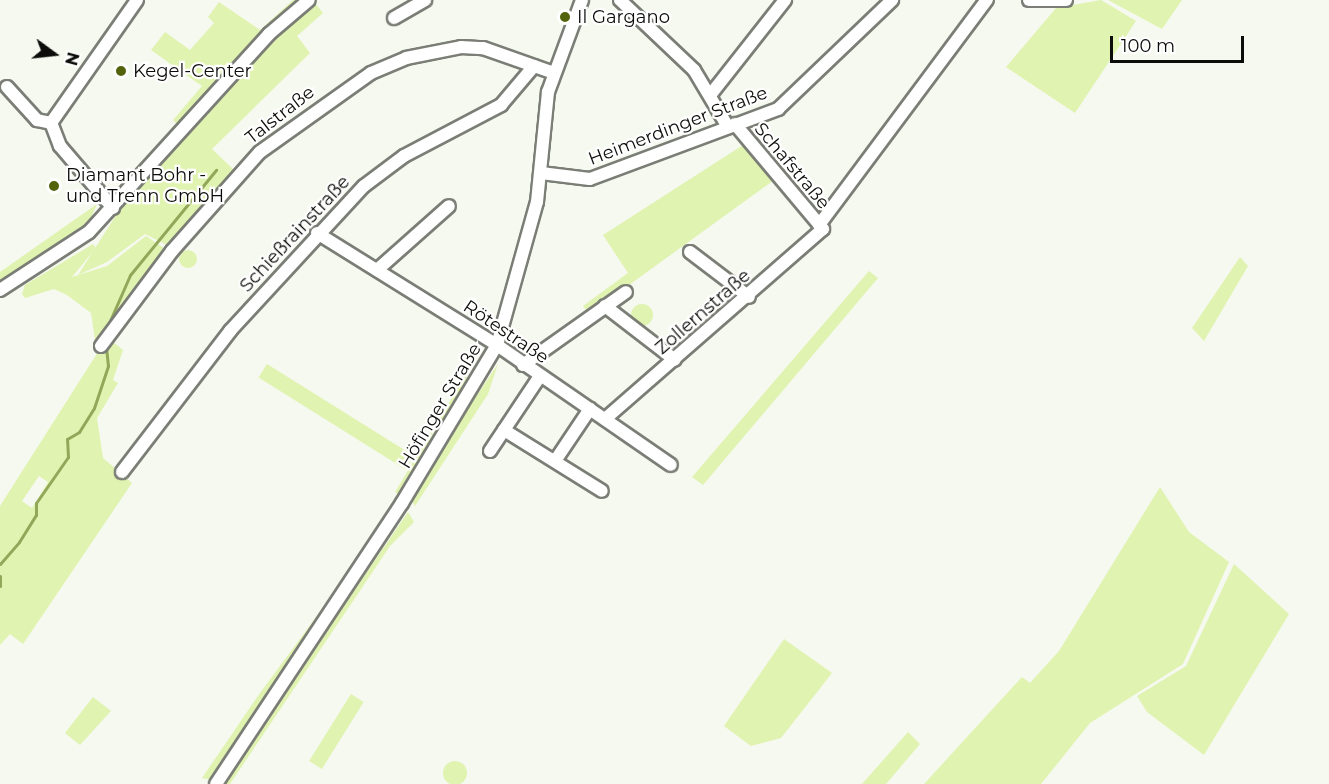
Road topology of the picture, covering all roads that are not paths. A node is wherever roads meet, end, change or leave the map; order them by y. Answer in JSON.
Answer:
{"nodes":[{"id":1,"x":136,"y":0,"type":"edge"},
{"id":2,"x":309,"y":0,"type":"edge"},
{"id":3,"x":425,"y":0,"type":"edge"},
{"id":4,"x":582,"y":0,"type":"edge"},
{"id":5,"x":620,"y":0,"type":"edge"},
{"id":6,"x":785,"y":0,"type":"edge"},
{"id":7,"x":987,"y":0,"type":"edge"},
{"id":8,"x":1029,"y":0,"type":"edge"},
{"id":9,"x":1062,"y":0,"type":"edge"},
{"id":10,"x":886,"y":1,"type":"edge"},
{"id":11,"x":394,"y":18,"type":"dead end"},
{"id":12,"x":534,"y":66,"type":"junction"},
{"id":13,"x":554,"y":73,"type":"junction"},
{"id":14,"x":8,"y":87,"type":"dead end"},
{"id":15,"x":711,"y":94,"type":"junction"},
{"id":16,"x":51,"y":123,"type":"junction"},
{"id":17,"x":731,"y":125,"type":"junction"},
{"id":18,"x":541,"y":173,"type":"junction"},
{"id":19,"x":449,"y":206,"type":"dead end"},
{"id":20,"x":113,"y":208,"type":"junction"},
{"id":21,"x":821,"y":227,"type":"junction"},
{"id":22,"x":317,"y":233,"type":"junction"},
{"id":23,"x":690,"y":252,"type":"dead end"},
{"id":24,"x":377,"y":270,"type":"junction"},
{"id":25,"x":0,"y":290,"type":"edge"},
{"id":26,"x":626,"y":292,"type":"dead end"},
{"id":27,"x":749,"y":297,"type":"junction"},
{"id":28,"x":605,"y":306,"type":"junction"},
{"id":29,"x":105,"y":342,"type":"dead end"},
{"id":30,"x":497,"y":345,"type":"junction"},
{"id":31,"x":675,"y":360,"type":"junction"},
{"id":32,"x":523,"y":365,"type":"junction"},
{"id":33,"x":540,"y":376,"type":"junction"},
{"id":34,"x":590,"y":409,"type":"junction"},
{"id":35,"x":605,"y":419,"type":"junction"},
{"id":36,"x":504,"y":430,"type":"junction"},
{"id":37,"x":490,"y":450,"type":"dead end"},
{"id":38,"x":555,"y":461,"type":"junction"},
{"id":39,"x":671,"y":465,"type":"dead end"},
{"id":40,"x":122,"y":472,"type":"dead end"},
{"id":41,"x":602,"y":491,"type":"dead end"},
{"id":42,"x":216,"y":784,"type":"edge"}],
"edges":[{"from":1,"to":16,"type":"street"},
{"from":2,"to":20,"type":"street"},
{"from":3,"to":11,"type":"street"},
{"from":4,"to":13,"type":"street","name":"Höfinger Straße"},
{"from":5,"to":15,"type":"street","name":"Schafstraße"},
{"from":6,"to":15,"type":"street"},
{"from":7,"to":21,"type":"street","name":"Zollernstraße"},
{"from":8,"to":9,"type":"street"},
{"from":10,"to":17,"type":"street","name":"Heimerdinger Straße"},
{"from":12,"to":13,"type":"street","name":"Talstraße"},
{"from":12,"to":22,"type":"street","name":"Schießrainstraße"},
{"from":12,"to":29,"type":"street","name":"Talstraße"},
{"from":13,"to":18,"type":"street","name":"Höfinger Straße"},
{"from":14,"to":16,"type":"street"},
{"from":15,"to":17,"type":"street","name":"Schafstraße"},
{"from":16,"to":20,"type":"street"},
{"from":17,"to":18,"type":"street","name":"Heimerdinger Straße"},
{"from":17,"to":21,"type":"street","name":"Schafstraße"},
{"from":18,"to":30,"type":"street","name":"Höfinger Straße"},
{"from":19,"to":24,"type":"street"},
{"from":20,"to":25,"type":"street"},
{"from":21,"to":27,"type":"street","name":"Zollernstraße"},
{"from":22,"to":24,"type":"street","name":"Rötestraße"},
{"from":22,"to":40,"type":"street","name":"Schießrainstraße"},
{"from":23,"to":27,"type":"street"},
{"from":24,"to":30,"type":"street","name":"Rötestraße"},
{"from":26,"to":28,"type":"street"},
{"from":27,"to":31,"type":"street","name":"Zollernstraße"},
{"from":28,"to":31,"type":"street"},
{"from":28,"to":32,"type":"street"},
{"from":30,"to":32,"type":"street","name":"Rötestraße"},
{"from":30,"to":42,"type":"street","name":"Höfinger Straße"},
{"from":31,"to":35,"type":"street","name":"Zollernstraße"},
{"from":32,"to":33,"type":"street","name":"Rötestraße"},
{"from":33,"to":34,"type":"street","name":"Rötestraße"},
{"from":33,"to":36,"type":"street"},
{"from":34,"to":35,"type":"street","name":"Rötestraße"},
{"from":34,"to":38,"type":"street"},
{"from":35,"to":39,"type":"street","name":"Rötestraße"},
{"from":36,"to":37,"type":"street"},
{"from":36,"to":38,"type":"street"},
{"from":38,"to":41,"type":"street"}]}
